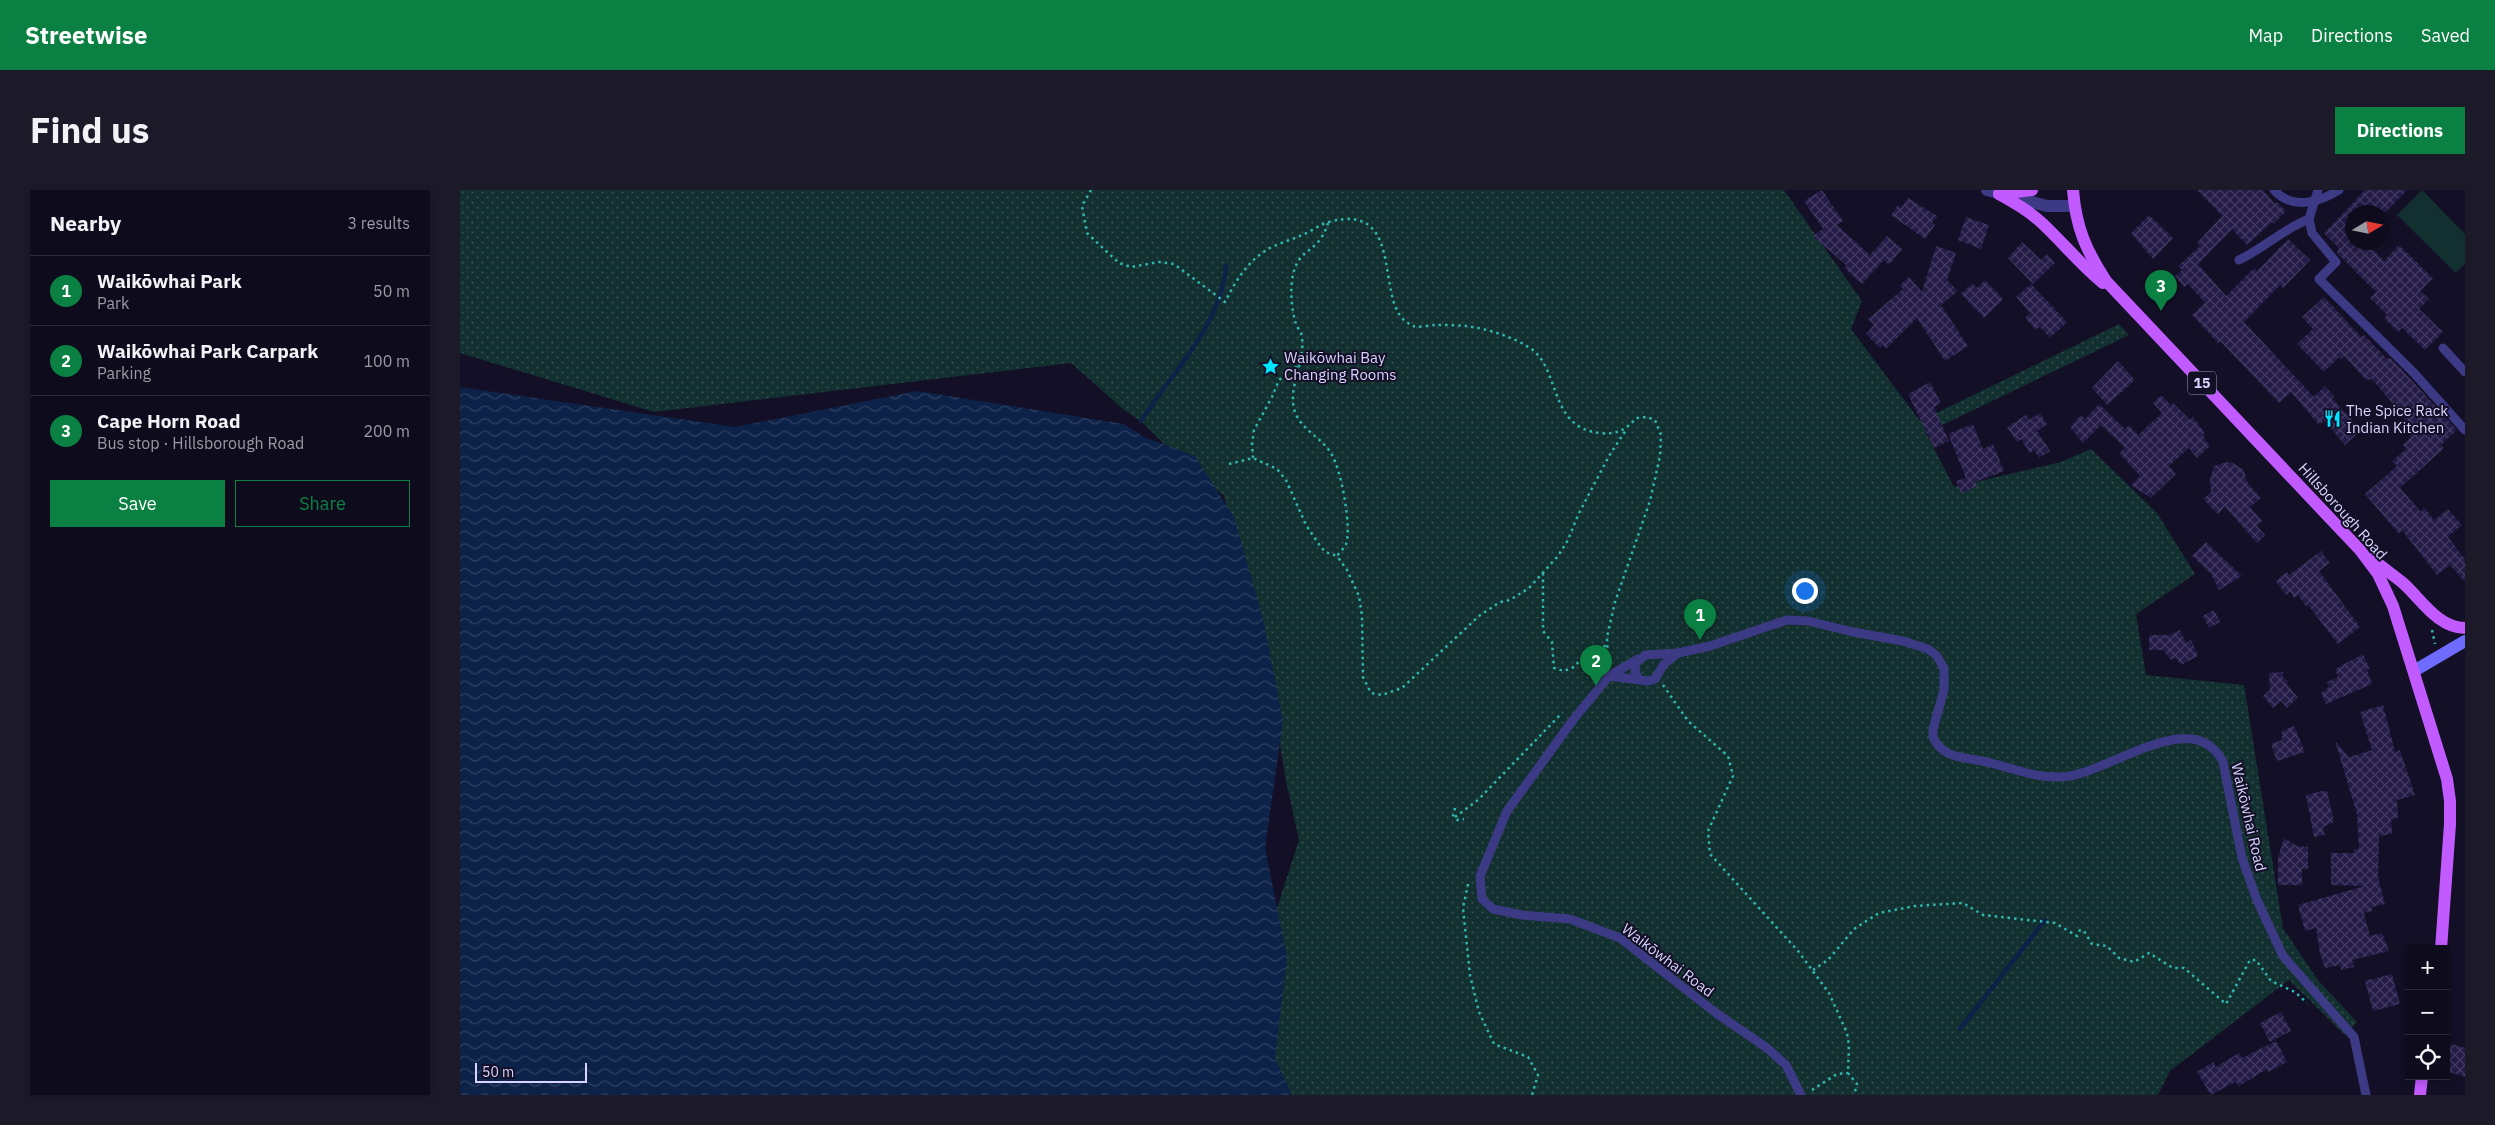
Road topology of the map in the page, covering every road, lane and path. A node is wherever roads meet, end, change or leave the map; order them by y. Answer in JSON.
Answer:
{"nodes":[{"id":1,"x":1091,"y":190,"type":"edge"},
{"id":2,"x":2032,"y":190,"type":"edge"},
{"id":3,"x":2073,"y":190,"type":"edge"},
{"id":4,"x":2274,"y":190,"type":"edge"},
{"id":5,"x":2318,"y":190,"type":"edge"},
{"id":6,"x":2339,"y":190,"type":"edge"},
{"id":7,"x":1993,"y":192,"type":"edge"},
{"id":8,"x":2315,"y":202,"type":"junction"},
{"id":9,"x":2074,"y":206,"type":"junction"},
{"id":10,"x":2309,"y":219,"type":"junction"},
{"id":11,"x":1328,"y":222,"type":"junction"},
{"id":12,"x":2239,"y":260,"type":"dead end"},
{"id":13,"x":2118,"y":295,"type":"junction"},
{"id":14,"x":2443,"y":348,"type":"dead end"},
{"id":15,"x":1299,"y":365,"type":"junction"},
{"id":16,"x":2465,"y":372,"type":"edge"},
{"id":17,"x":1627,"y":429,"type":"junction"},
{"id":18,"x":2465,"y":430,"type":"edge"},
{"id":19,"x":1254,"y":458,"type":"junction"},
{"id":20,"x":1229,"y":464,"type":"dead end"},
{"id":21,"x":2360,"y":550,"type":"junction"},
{"id":22,"x":1337,"y":556,"type":"junction"},
{"id":23,"x":1543,"y":573,"type":"junction"},
{"id":24,"x":2434,"y":627,"type":"dead end"},
{"id":25,"x":2465,"y":628,"type":"edge"},
{"id":26,"x":2465,"y":641,"type":"edge"},
{"id":27,"x":2436,"y":644,"type":"dead end"},
{"id":28,"x":1606,"y":645,"type":"junction"},
{"id":29,"x":1678,"y":653,"type":"junction"},
{"id":30,"x":1638,"y":659,"type":"junction"},
{"id":31,"x":2414,"y":671,"type":"junction"},
{"id":32,"x":1609,"y":676,"type":"junction"},
{"id":33,"x":1658,"y":676,"type":"junction"},
{"id":34,"x":1638,"y":678,"type":"junction"},
{"id":35,"x":1566,"y":708,"type":"dead end"},
{"id":36,"x":1455,"y":808,"type":"dead end"},
{"id":37,"x":1455,"y":818,"type":"junction"},
{"id":38,"x":1464,"y":819,"type":"dead end"},
{"id":39,"x":1469,"y":880,"type":"dead end"},
{"id":40,"x":2441,"y":945,"type":"edge"},
{"id":41,"x":1813,"y":970,"type":"junction"},
{"id":42,"x":2312,"y":1008,"type":"dead end"},
{"id":43,"x":1848,"y":1073,"type":"junction"},
{"id":44,"x":2422,"y":1080,"type":"edge"},
{"id":45,"x":1811,"y":1091,"type":"dead end"},
{"id":46,"x":1532,"y":1095,"type":"edge"},
{"id":47,"x":1801,"y":1095,"type":"edge"},
{"id":48,"x":1854,"y":1095,"type":"edge"},
{"id":49,"x":2366,"y":1095,"type":"edge"},
{"id":50,"x":2420,"y":1095,"type":"edge"}],
"edges":[{"from":1,"to":11,"type":"path"},
{"from":2,"to":7,"type":"main road"},
{"from":3,"to":9,"type":"main road","name":"Hillsborough Road","number":"15"},
{"from":4,"to":8,"type":"lane"},
{"from":5,"to":8,"type":"lane"},
{"from":6,"to":8,"type":"lane"},
{"from":7,"to":9,"type":"street"},
{"from":7,"to":13,"type":"main road"},
{"from":8,"to":10,"type":"lane"},
{"from":9,"to":13,"type":"main road","name":"Hillsborough Road","number":"15"},
{"from":10,"to":12,"type":"lane"},
{"from":10,"to":18,"type":"lane"},
{"from":11,"to":15,"type":"path"},
{"from":11,"to":17,"type":"path"},
{"from":13,"to":21,"type":"main road","name":"Hillsborough Road","number":"15"},
{"from":14,"to":16,"type":"lane"},
{"from":15,"to":19,"type":"path"},
{"from":15,"to":22,"type":"path"},
{"from":17,"to":23,"type":"path"},
{"from":17,"to":28,"type":"path"},
{"from":19,"to":20,"type":"path"},
{"from":19,"to":22,"type":"path"},
{"from":21,"to":25,"type":"main road"},
{"from":21,"to":31,"type":"main road","name":"Hillsborough Road","number":"15"},
{"from":22,"to":23,"type":"path"},
{"from":23,"to":28,"type":"path"},
{"from":24,"to":27,"type":"path"},
{"from":26,"to":31,"type":"main road"},
{"from":28,"to":32,"type":"path"},
{"from":29,"to":30,"type":"lane","name":"Waikōwhai Road"},
{"from":29,"to":33,"type":"lane"},
{"from":29,"to":49,"type":"lane","name":"Waikōwhai Road"},
{"from":30,"to":32,"type":"lane","name":"Waikōwhai Road"},
{"from":30,"to":34,"type":"lane"},
{"from":31,"to":40,"type":"main road","name":"Hillsborough Road","number":"15"},
{"from":32,"to":34,"type":"lane"},
{"from":32,"to":47,"type":"lane","name":"Waikōwhai Road"},
{"from":33,"to":34,"type":"lane"},
{"from":33,"to":41,"type":"path"},
{"from":35,"to":37,"type":"path"},
{"from":36,"to":37,"type":"path"},
{"from":37,"to":38,"type":"path"},
{"from":39,"to":46,"type":"path"},
{"from":41,"to":42,"type":"path"},
{"from":41,"to":43,"type":"path"},
{"from":43,"to":45,"type":"path"},
{"from":43,"to":48,"type":"path"},
{"from":44,"to":50,"type":"main road"}]}
